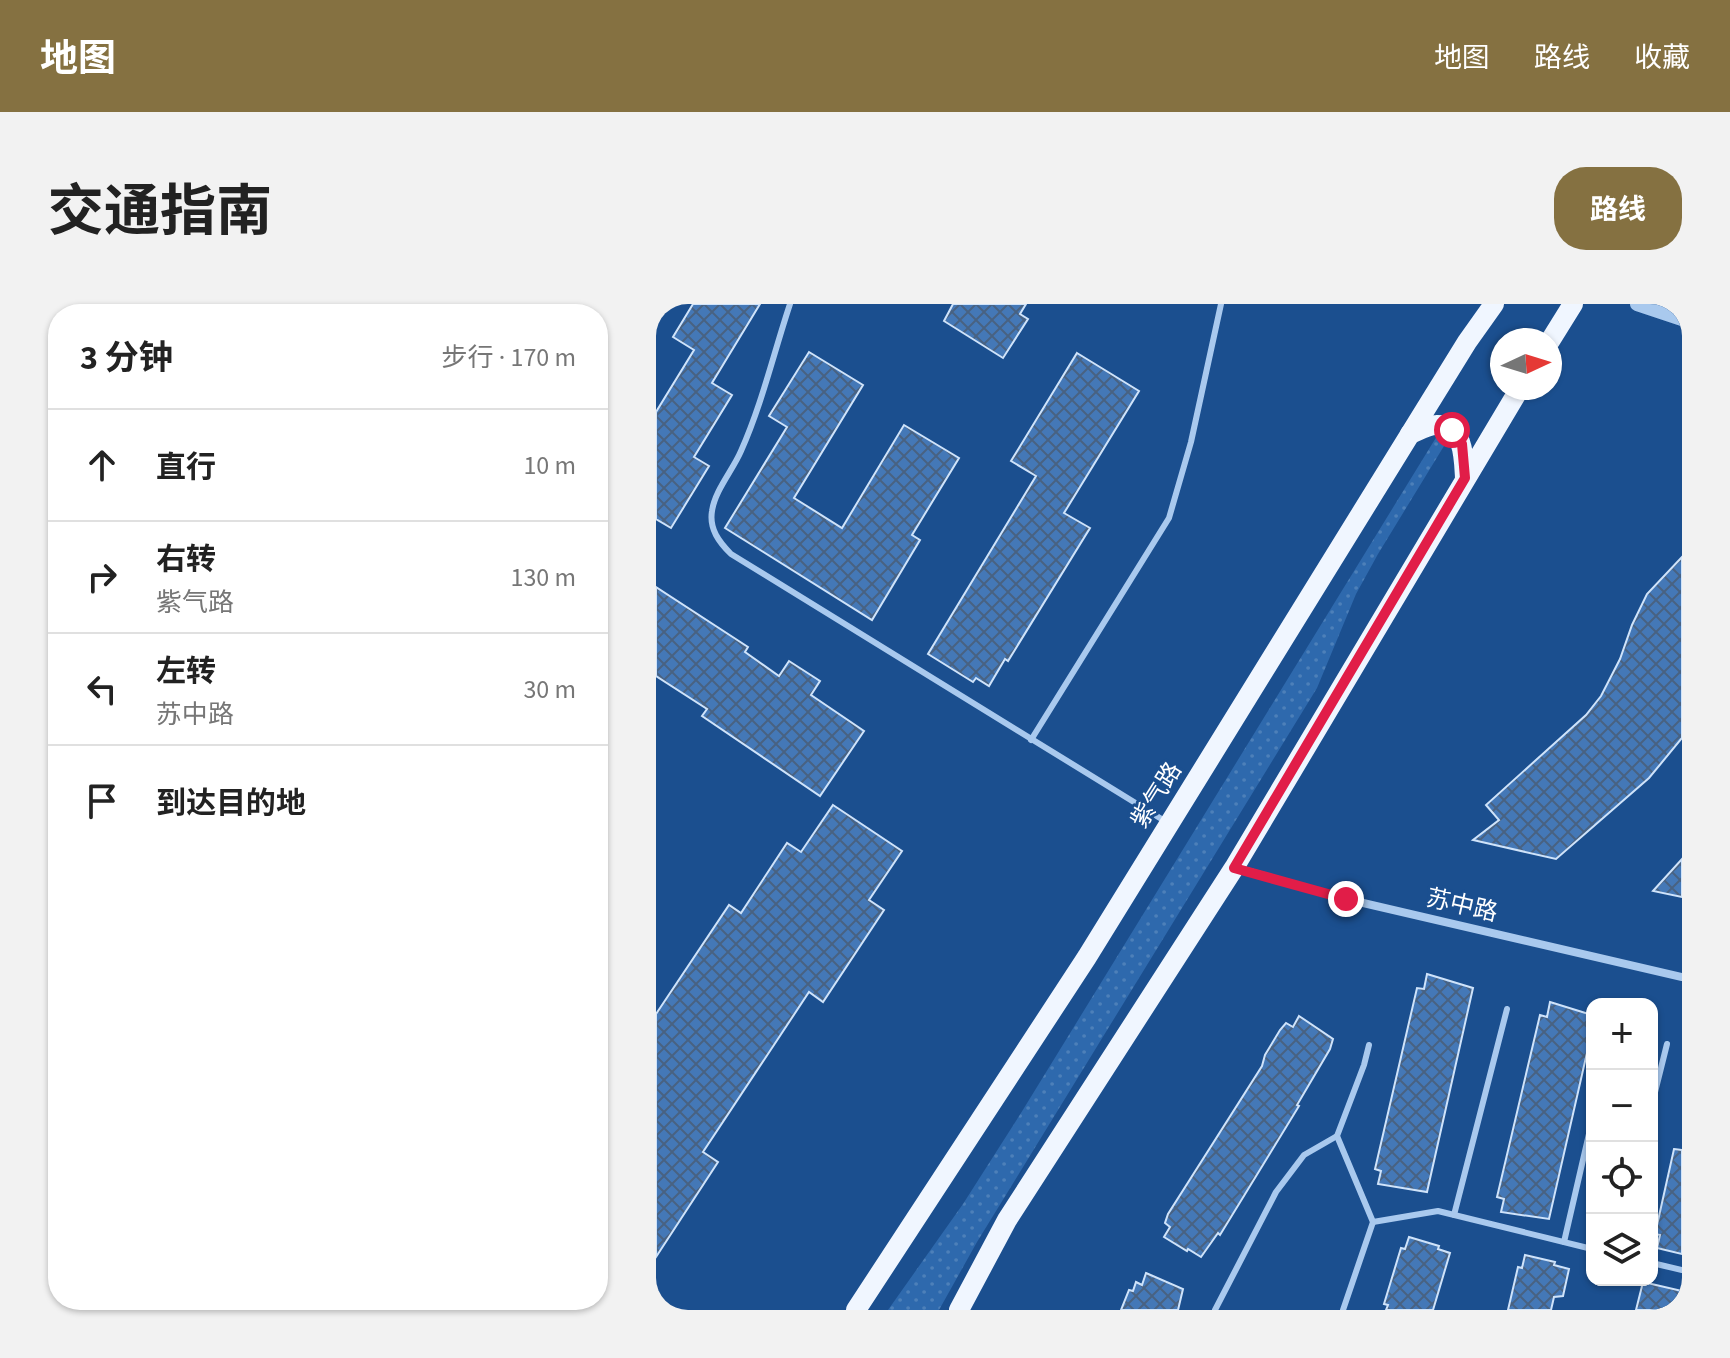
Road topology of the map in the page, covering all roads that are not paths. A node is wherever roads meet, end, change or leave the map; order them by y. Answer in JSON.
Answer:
{"nodes":[{"id":1,"x":790,"y":304,"type":"edge"},
{"id":2,"x":1221,"y":304,"type":"edge"},
{"id":3,"x":1494,"y":304,"type":"edge"},
{"id":4,"x":1573,"y":304,"type":"edge"},
{"id":5,"x":1637,"y":304,"type":"edge"},
{"id":6,"x":1682,"y":319,"type":"edge"},
{"id":7,"x":1558,"y":328,"type":"edge"},
{"id":8,"x":1513,"y":400,"type":"edge"},
{"id":9,"x":1410,"y":434,"type":"junction"},
{"id":10,"x":1465,"y":478,"type":"junction"},
{"id":11,"x":1031,"y":740,"type":"junction"},
{"id":12,"x":1169,"y":824,"type":"junction"},
{"id":13,"x":1234,"y":868,"type":"junction"},
{"id":14,"x":1682,"y":977,"type":"edge"},
{"id":15,"x":1507,"y":1009,"type":"dead end"},
{"id":16,"x":1667,"y":1044,"type":"dead end"},
{"id":17,"x":1369,"y":1045,"type":"dead end"},
{"id":18,"x":1658,"y":1080,"type":"edge"},
{"id":19,"x":1337,"y":1136,"type":"junction"},
{"id":20,"x":1587,"y":1142,"type":"edge"},
{"id":21,"x":1454,"y":1215,"type":"junction"},
{"id":22,"x":1373,"y":1222,"type":"junction"},
{"id":23,"x":1564,"y":1242,"type":"junction"},
{"id":24,"x":1586,"y":1248,"type":"edge"},
{"id":25,"x":1658,"y":1264,"type":"edge"},
{"id":26,"x":1682,"y":1270,"type":"edge"},
{"id":27,"x":856,"y":1310,"type":"edge"},
{"id":28,"x":959,"y":1310,"type":"edge"},
{"id":29,"x":1215,"y":1310,"type":"edge"},
{"id":30,"x":1343,"y":1310,"type":"edge"}],
"edges":[{"from":1,"to":11,"type":"lane"},
{"from":2,"to":11,"type":"lane"},
{"from":3,"to":9,"type":"main road","name":"紫气路"},
{"from":4,"to":7,"type":"main road"},
{"from":5,"to":6,"type":"street"},
{"from":8,"to":10,"type":"main road"},
{"from":9,"to":10,"type":"main road"},
{"from":9,"to":12,"type":"main road","name":"紫气路"},
{"from":10,"to":13,"type":"main road"},
{"from":11,"to":12,"type":"lane"},
{"from":12,"to":27,"type":"main road","name":"紫气路"},
{"from":13,"to":14,"type":"street","name":"苏中路"},
{"from":13,"to":28,"type":"main road"},
{"from":15,"to":21,"type":"lane"},
{"from":16,"to":18,"type":"lane"},
{"from":17,"to":19,"type":"lane"},
{"from":19,"to":22,"type":"lane"},
{"from":19,"to":29,"type":"lane"},
{"from":20,"to":23,"type":"lane"},
{"from":21,"to":22,"type":"lane"},
{"from":21,"to":23,"type":"lane"},
{"from":22,"to":30,"type":"lane"},
{"from":23,"to":24,"type":"lane"},
{"from":25,"to":26,"type":"lane"}]}
